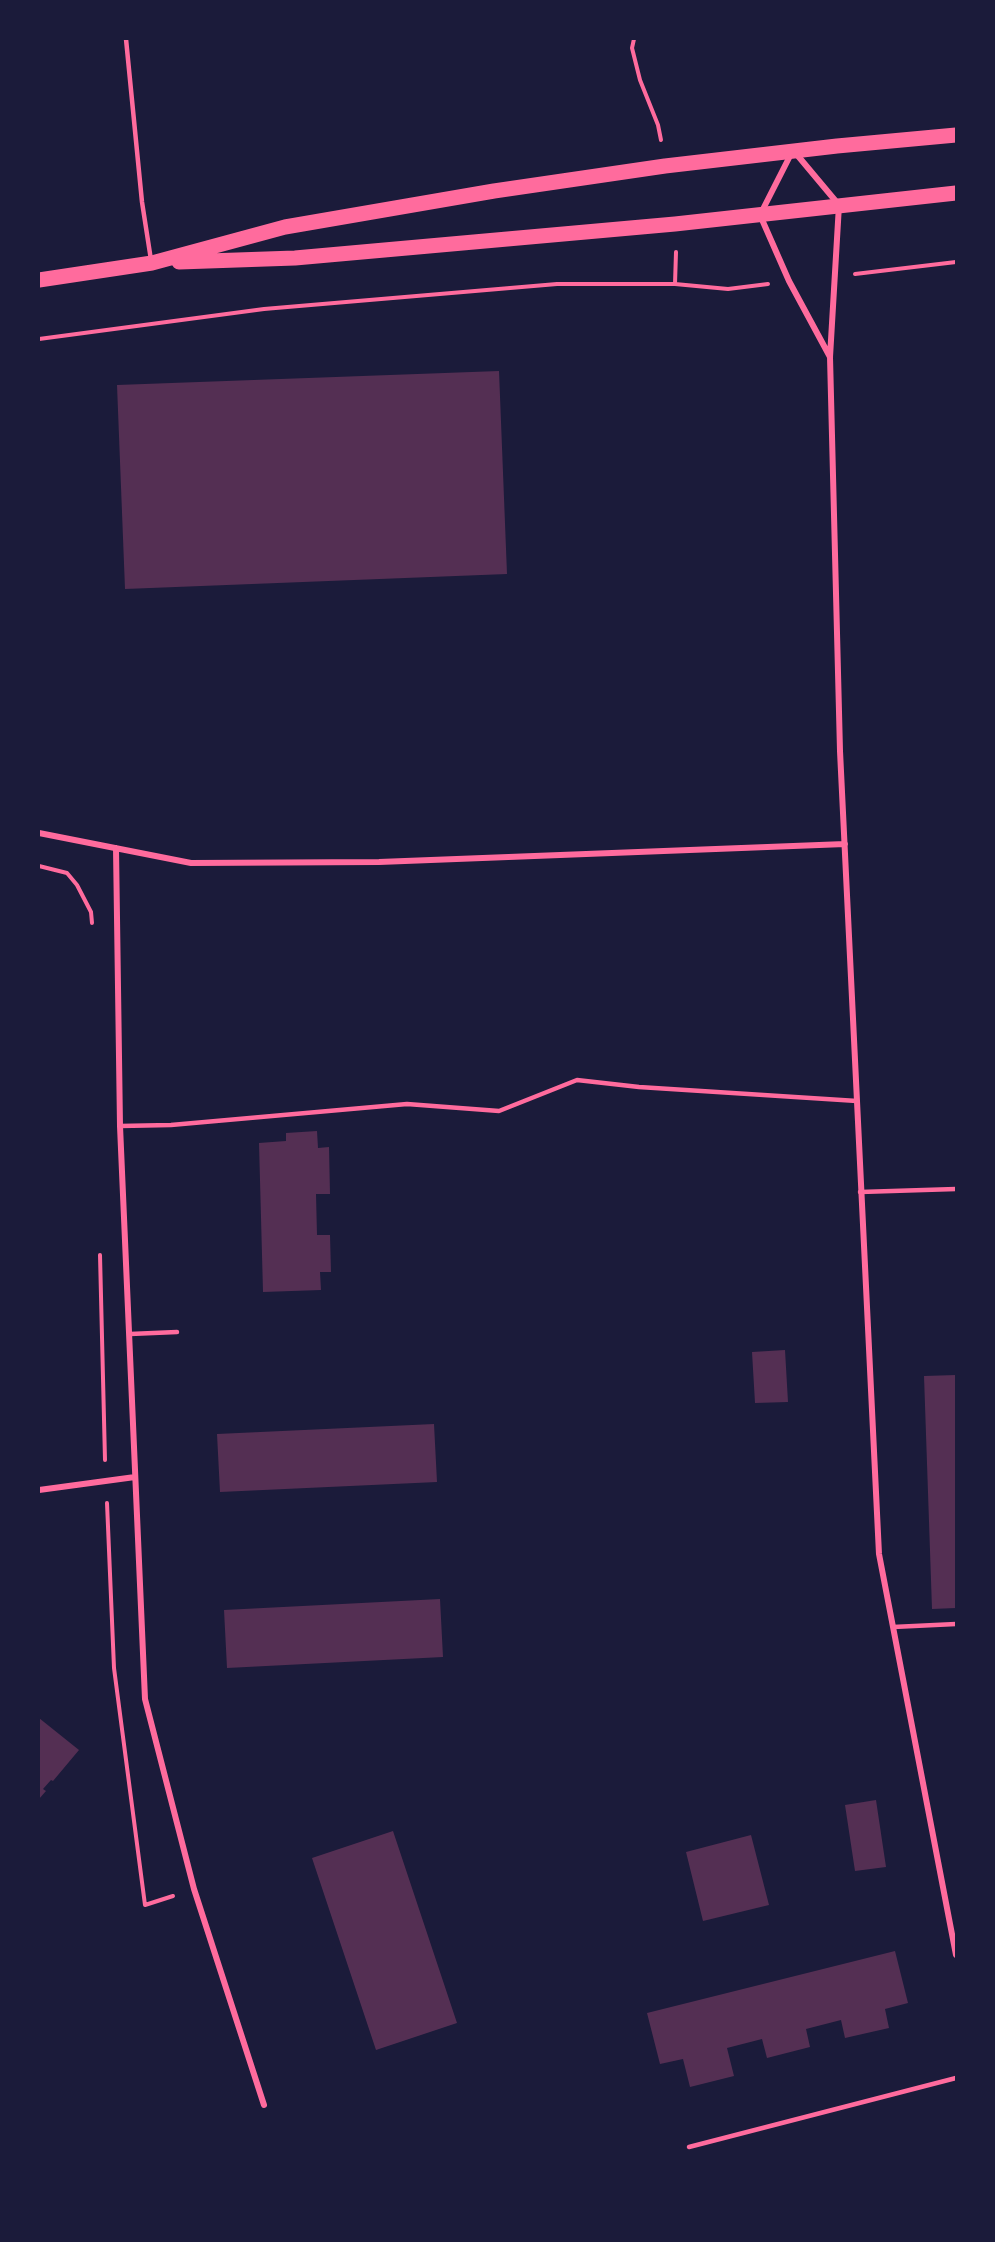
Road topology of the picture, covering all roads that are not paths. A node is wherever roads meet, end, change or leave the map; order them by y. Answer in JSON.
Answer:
{"nodes":[{"id":1,"x":126,"y":39,"type":"edge"},
{"id":2,"x":956,"y":135,"type":"edge"},
{"id":3,"x":793,"y":150,"type":"junction"},
{"id":4,"x":956,"y":194,"type":"edge"},
{"id":5,"x":839,"y":205,"type":"junction"},
{"id":6,"x":760,"y":215,"type":"junction"},
{"id":7,"x":152,"y":263,"type":"junction"},
{"id":8,"x":39,"y":280,"type":"edge"},
{"id":9,"x":830,"y":357,"type":"junction"},
{"id":10,"x":39,"y":833,"type":"edge"},
{"id":11,"x":845,"y":844,"type":"junction"},
{"id":12,"x":116,"y":848,"type":"junction"},
{"id":13,"x":857,"y":1101,"type":"junction"},
{"id":14,"x":120,"y":1126,"type":"junction"},
{"id":15,"x":956,"y":1189,"type":"edge"},
{"id":16,"x":860,"y":1192,"type":"junction"},
{"id":17,"x":177,"y":1332,"type":"dead end"},
{"id":18,"x":130,"y":1334,"type":"junction"},
{"id":19,"x":135,"y":1478,"type":"junction"},
{"id":20,"x":39,"y":1490,"type":"edge"},
{"id":21,"x":956,"y":1624,"type":"edge"},
{"id":22,"x":892,"y":1627,"type":"junction"},
{"id":23,"x":956,"y":1954,"type":"edge"},
{"id":24,"x":956,"y":2078,"type":"edge"},
{"id":25,"x":264,"y":2105,"type":"dead end"},
{"id":26,"x":689,"y":2147,"type":"dead end"}],
"edges":[{"from":1,"to":7,"type":"lane"},
{"from":2,"to":3,"type":"main road"},
{"from":3,"to":5,"type":"street"},
{"from":3,"to":6,"type":"street"},
{"from":3,"to":7,"type":"main road"},
{"from":4,"to":5,"type":"main road"},
{"from":5,"to":6,"type":"main road"},
{"from":5,"to":9,"type":"street"},
{"from":6,"to":7,"type":"main road"},
{"from":6,"to":9,"type":"street"},
{"from":7,"to":8,"type":"main road"},
{"from":9,"to":11,"type":"street"},
{"from":10,"to":12,"type":"street"},
{"from":11,"to":12,"type":"street"},
{"from":11,"to":13,"type":"street"},
{"from":12,"to":14,"type":"street"},
{"from":13,"to":14,"type":"lane"},
{"from":13,"to":16,"type":"street"},
{"from":14,"to":18,"type":"street"},
{"from":15,"to":16,"type":"lane"},
{"from":16,"to":22,"type":"street"},
{"from":17,"to":18,"type":"lane"},
{"from":18,"to":19,"type":"street"},
{"from":19,"to":20,"type":"street"},
{"from":19,"to":25,"type":"street"},
{"from":21,"to":22,"type":"lane"},
{"from":22,"to":23,"type":"street"},
{"from":24,"to":26,"type":"lane"}]}
